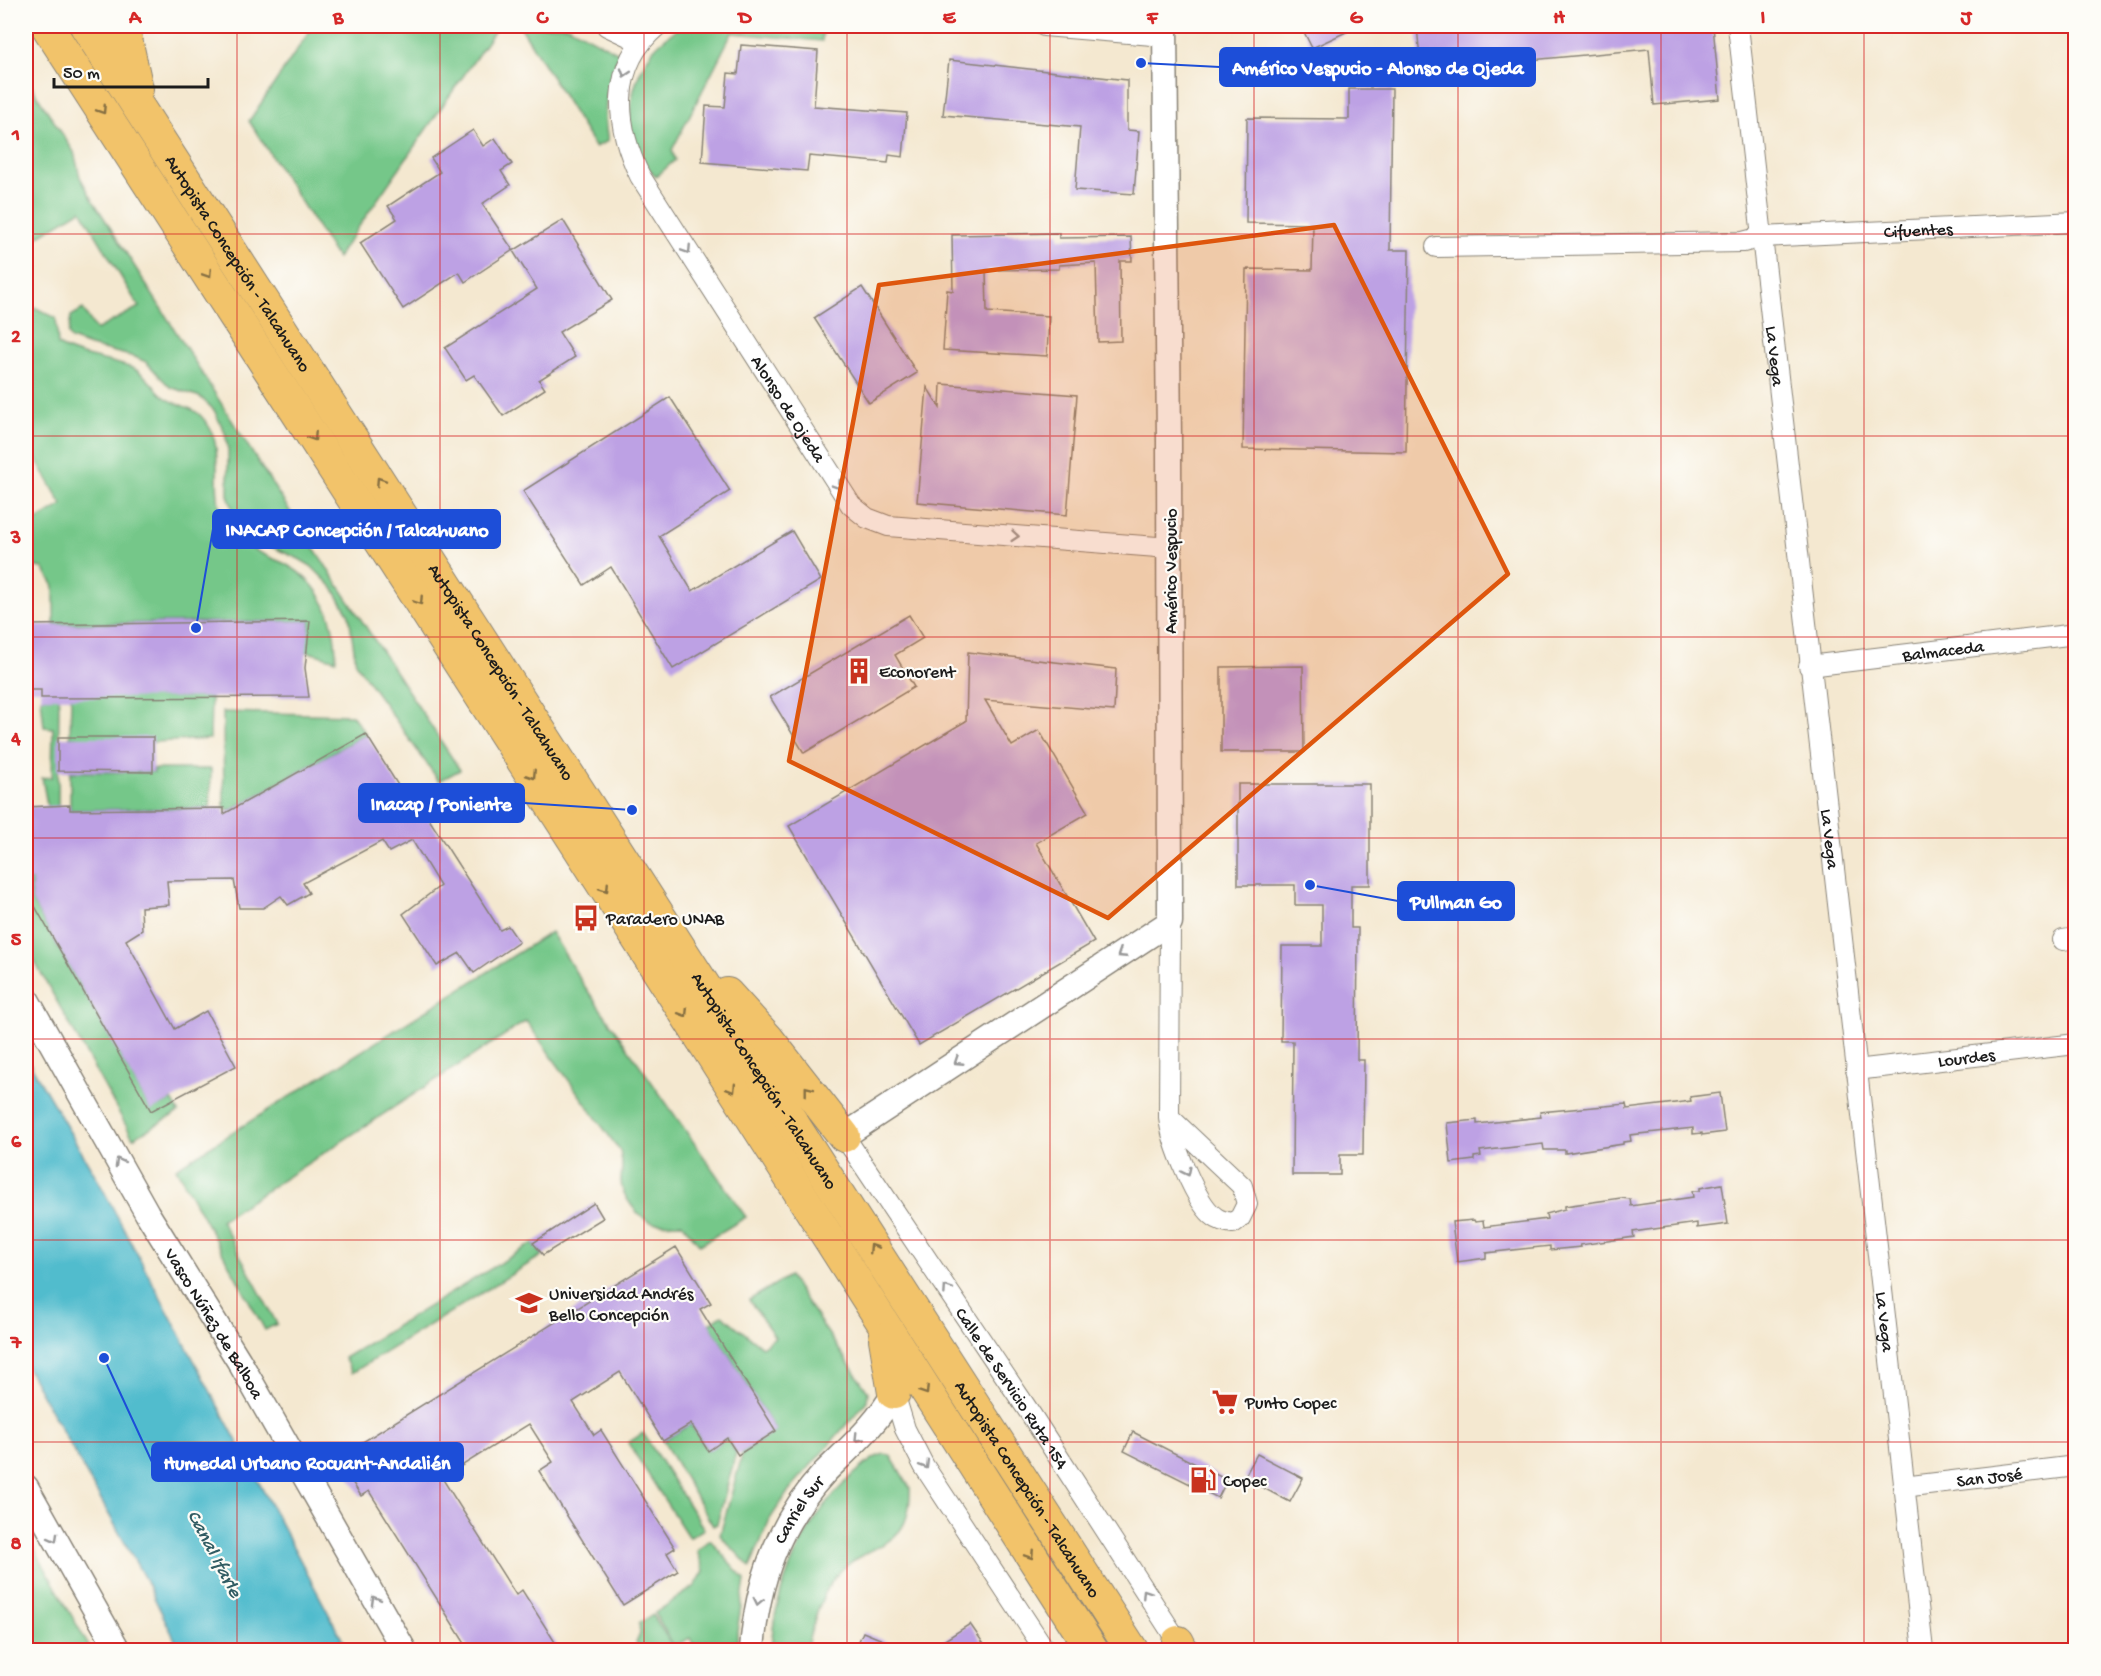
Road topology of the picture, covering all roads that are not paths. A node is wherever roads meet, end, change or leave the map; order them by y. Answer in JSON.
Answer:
{"nodes":[{"id":1,"x":47,"y":26,"type":"edge"},
{"id":2,"x":86,"y":26,"type":"edge"},
{"id":3,"x":123,"y":26,"type":"edge"},
{"id":4,"x":607,"y":26,"type":"edge"},
{"id":5,"x":657,"y":26,"type":"edge"},
{"id":6,"x":1044,"y":26,"type":"edge"},
{"id":7,"x":1738,"y":26,"type":"edge"},
{"id":8,"x":1165,"y":31,"type":"edge"},
{"id":9,"x":641,"y":42,"type":"junction"},
{"id":10,"x":150,"y":124,"type":"junction"},
{"id":11,"x":2076,"y":222,"type":"edge"},
{"id":12,"x":1762,"y":237,"type":"junction"},
{"id":13,"x":1436,"y":247,"type":"dead end"},
{"id":14,"x":1170,"y":548,"type":"junction"},
{"id":15,"x":2076,"y":634,"type":"edge"},
{"id":16,"x":1809,"y":666,"type":"junction"},
{"id":17,"x":1170,"y":922,"type":"junction"},
{"id":18,"x":676,"y":942,"type":"junction"},
{"id":19,"x":26,"y":998,"type":"edge"},
{"id":20,"x":2076,"y":1044,"type":"edge"},
{"id":21,"x":1856,"y":1070,"type":"junction"},
{"id":22,"x":1170,"y":1117,"type":"junction"},
{"id":23,"x":844,"y":1136,"type":"junction"},
{"id":24,"x":882,"y":1324,"type":"junction"},
{"id":25,"x":894,"y":1393,"type":"junction"},
{"id":26,"x":2076,"y":1466,"type":"edge"},
{"id":27,"x":26,"y":1487,"type":"edge"},
{"id":28,"x":1903,"y":1487,"type":"junction"},
{"id":29,"x":1180,"y":1646,"type":"edge"},
{"id":30,"x":118,"y":1650,"type":"edge"},
{"id":31,"x":404,"y":1650,"type":"edge"},
{"id":32,"x":752,"y":1650,"type":"edge"},
{"id":33,"x":1045,"y":1650,"type":"edge"},
{"id":34,"x":1092,"y":1650,"type":"edge"},
{"id":35,"x":1132,"y":1650,"type":"edge"},
{"id":36,"x":1923,"y":1650,"type":"edge"}],
"edges":[{"from":1,"to":24,"type":"main road","name":"Autopista Concepción - Talcahuano","one_way":true},
{"from":2,"to":10,"type":"main road","name":"Autopista Concepción - Talcahuano"},
{"from":3,"to":10,"type":"main road"},
{"from":4,"to":9,"type":"street"},
{"from":5,"to":9,"type":"street","name":"Alonso de Ojeda"},
{"from":6,"to":8,"type":"street"},
{"from":7,"to":12,"type":"street","name":"La Vega"},
{"from":8,"to":14,"type":"street","name":"Américo Vespucio"},
{"from":9,"to":14,"type":"street","name":"Alonso de Ojeda","one_way":true},
{"from":18,"to":10,"type":"main road","name":"Autopista Concepción - Talcahuano","one_way":true},
{"from":11,"to":12,"type":"street","name":"Cifuentes"},
{"from":12,"to":13,"type":"street","name":"Cifuentes"},
{"from":12,"to":16,"type":"street","name":"La Vega"},
{"from":14,"to":17,"type":"street","name":"Américo Vespucio"},
{"from":15,"to":16,"type":"street","name":"Balmaceda"},
{"from":16,"to":21,"type":"street","name":"La Vega"},
{"from":17,"to":22,"type":"street","name":"Américo Vespucio"},
{"from":17,"to":23,"type":"street","one_way":true},
{"from":23,"to":18,"type":"main road","one_way":true},
{"from":35,"to":18,"type":"main road","name":"Autopista Concepción - Talcahuano","one_way":true},
{"from":31,"to":19,"type":"street","name":"Vasco Núñez de Balboa","one_way":true},
{"from":20,"to":21,"type":"street","name":"Lourdes"},
{"from":21,"to":28,"type":"street","name":"La Vega"},
{"from":22,"to":22,"type":"street","name":"Américo Vespucio","one_way":true},
{"from":29,"to":23,"type":"street","name":"Calle de Servicio Ruta 154","one_way":true},
{"from":24,"to":25,"type":"main road"},
{"from":24,"to":34,"type":"main road","name":"Autopista Concepción - Talcahuano","one_way":true},
{"from":25,"to":32,"type":"street","name":"Carriel Sur","one_way":true},
{"from":25,"to":33,"type":"street","one_way":true},
{"from":26,"to":28,"type":"street","name":"San José"},
{"from":27,"to":30,"type":"street","one_way":true},
{"from":28,"to":36,"type":"street","name":"La Vega"}]}
